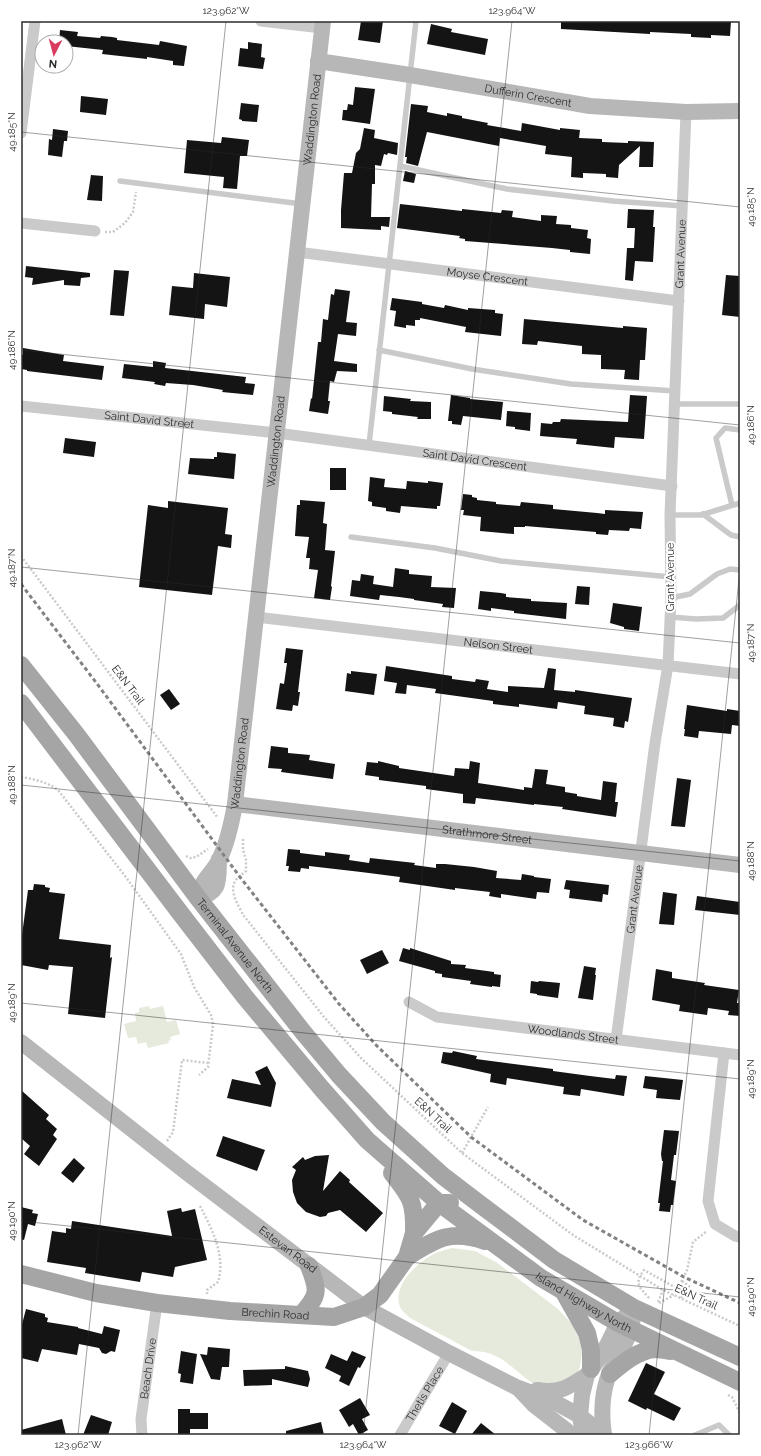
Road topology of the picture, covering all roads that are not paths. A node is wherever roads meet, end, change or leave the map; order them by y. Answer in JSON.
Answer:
{"nodes":[{"id":1,"x":35,"y":21,"type":"edge"},
{"id":2,"x":260,"y":21,"type":"edge"},
{"id":3,"x":416,"y":21,"type":"edge"},
{"id":4,"x":322,"y":24,"type":"edge"},
{"id":5,"x":318,"y":61,"type":"junction"},
{"id":6,"x":410,"y":75,"type":"junction"},
{"id":7,"x":740,"y":110,"type":"edge"},
{"id":8,"x":686,"y":112,"type":"junction"},
{"id":9,"x":21,"y":134,"type":"edge"},
{"id":10,"x":400,"y":166,"type":"junction"},
{"id":11,"x":120,"y":181,"type":"dead end"},
{"id":12,"x":302,"y":204,"type":"junction"},
{"id":13,"x":683,"y":206,"type":"junction"},
{"id":14,"x":21,"y":223,"type":"edge"},
{"id":15,"x":95,"y":231,"type":"road end"},
{"id":16,"x":297,"y":252,"type":"junction"},
{"id":17,"x":389,"y":263,"type":"junction"},
{"id":18,"x":679,"y":301,"type":"junction"},
{"id":19,"x":379,"y":350,"type":"junction"},
{"id":20,"x":675,"y":391,"type":"junction"},
{"id":21,"x":675,"y":404,"type":"junction"},
{"id":22,"x":740,"y":404,"type":"edge"},
{"id":23,"x":21,"y":406,"type":"edge"},
{"id":24,"x":740,"y":430,"type":"edge"},
{"id":25,"x":277,"y":433,"type":"junction"},
{"id":26,"x":369,"y":445,"type":"junction"},
{"id":27,"x":672,"y":486,"type":"junction"},
{"id":28,"x":740,"y":503,"type":"edge"},
{"id":29,"x":732,"y":505,"type":"junction"},
{"id":30,"x":703,"y":514,"type":"junction"},
{"id":31,"x":670,"y":516,"type":"junction"},
{"id":32,"x":351,"y":537,"type":"dead end"},
{"id":33,"x":740,"y":537,"type":"edge"},
{"id":34,"x":740,"y":570,"type":"edge"},
{"id":35,"x":671,"y":577,"type":"junction"},
{"id":36,"x":671,"y":598,"type":"junction"},
{"id":37,"x":740,"y":606,"type":"edge"},
{"id":38,"x":256,"y":617,"type":"junction"},
{"id":39,"x":670,"y":617,"type":"junction"},
{"id":40,"x":21,"y":665,"type":"edge"},
{"id":41,"x":668,"y":665,"type":"junction"},
{"id":42,"x":740,"y":674,"type":"edge"},
{"id":43,"x":21,"y":703,"type":"edge"},
{"id":44,"x":235,"y":804,"type":"junction"},
{"id":45,"x":104,"y":811,"type":"junction"},
{"id":46,"x":640,"y":853,"type":"junction"},
{"id":47,"x":740,"y":865,"type":"edge"},
{"id":48,"x":198,"y":898,"type":"junction"},
{"id":49,"x":409,"y":1002,"type":"dead end"},
{"id":50,"x":616,"y":1040,"type":"junction"},
{"id":51,"x":21,"y":1042,"type":"edge"},
{"id":52,"x":287,"y":1048,"type":"junction"},
{"id":53,"x":724,"y":1053,"type":"junction"},
{"id":54,"x":740,"y":1055,"type":"edge"},
{"id":55,"x":367,"y":1140,"type":"junction"},
{"id":56,"x":476,"y":1202,"type":"junction"},
{"id":57,"x":439,"y":1203,"type":"junction"},
{"id":58,"x":414,"y":1233,"type":"junction"},
{"id":59,"x":740,"y":1237,"type":"edge"},
{"id":60,"x":491,"y":1243,"type":"junction"},
{"id":61,"x":407,"y":1257,"type":"junction"},
{"id":62,"x":310,"y":1266,"type":"junction"},
{"id":63,"x":21,"y":1274,"type":"edge"},
{"id":64,"x":565,"y":1293,"type":"junction"},
{"id":65,"x":157,"y":1303,"type":"junction"},
{"id":66,"x":364,"y":1307,"type":"junction"},
{"id":67,"x":634,"y":1308,"type":"junction"},
{"id":68,"x":301,"y":1315,"type":"junction"},
{"id":69,"x":624,"y":1326,"type":"junction"},
{"id":70,"x":677,"y":1352,"type":"junction"},
{"id":71,"x":449,"y":1353,"type":"junction"},
{"id":72,"x":740,"y":1357,"type":"edge"},
{"id":73,"x":589,"y":1372,"type":"junction"},
{"id":74,"x":610,"y":1374,"type":"junction"},
{"id":75,"x":740,"y":1382,"type":"edge"},
{"id":76,"x":516,"y":1387,"type":"junction"},
{"id":77,"x":580,"y":1416,"type":"junction"},
{"id":78,"x":142,"y":1435,"type":"edge"},
{"id":79,"x":400,"y":1435,"type":"edge"},
{"id":80,"x":571,"y":1435,"type":"edge"},
{"id":81,"x":583,"y":1435,"type":"edge"},
{"id":82,"x":604,"y":1435,"type":"edge"},
{"id":83,"x":695,"y":1435,"type":"edge"},
{"id":84,"x":729,"y":1435,"type":"edge"}],
"edges":[{"from":1,"to":9,"type":"street"},
{"from":2,"to":4,"type":"street"},
{"from":3,"to":6,"type":"lane"},
{"from":4,"to":5,"type":"street","name":"Waddington Road"},
{"from":5,"to":6,"type":"street","name":"Dufferin Crescent"},
{"from":5,"to":12,"type":"street","name":"Waddington Road"},
{"from":6,"to":8,"type":"street","name":"Dufferin Crescent"},
{"from":6,"to":10,"type":"lane"},
{"from":7,"to":8,"type":"street","name":"Dufferin Crescent"},
{"from":8,"to":13,"type":"street","name":"Grant Avenue"},
{"from":10,"to":13,"type":"lane"},
{"from":10,"to":17,"type":"lane"},
{"from":11,"to":12,"type":"lane"},
{"from":12,"to":16,"type":"street","name":"Waddington Road"},
{"from":13,"to":18,"type":"street","name":"Grant Avenue"},
{"from":14,"to":15,"type":"street"},
{"from":16,"to":17,"type":"street","name":"Moyse Crescent"},
{"from":16,"to":25,"type":"street","name":"Waddington Road"},
{"from":17,"to":18,"type":"street","name":"Moyse Crescent"},
{"from":17,"to":19,"type":"lane"},
{"from":18,"to":20,"type":"street","name":"Grant Avenue"},
{"from":19,"to":20,"type":"lane"},
{"from":19,"to":26,"type":"lane"},
{"from":20,"to":21,"type":"street","name":"Grant Avenue"},
{"from":21,"to":22,"type":"lane"},
{"from":21,"to":27,"type":"street","name":"Grant Avenue"},
{"from":23,"to":25,"type":"street","name":"Saint David Street"},
{"from":24,"to":29,"type":"lane"},
{"from":25,"to":26,"type":"street","name":"Saint David Crescent"},
{"from":25,"to":38,"type":"street","name":"Waddington Road"},
{"from":26,"to":27,"type":"street","name":"Saint David Crescent"},
{"from":27,"to":31,"type":"street","name":"Grant Avenue"},
{"from":28,"to":29,"type":"lane"},
{"from":29,"to":30,"type":"lane"},
{"from":30,"to":31,"type":"lane"},
{"from":30,"to":33,"type":"lane"},
{"from":31,"to":35,"type":"street","name":"Grant Avenue"},
{"from":32,"to":35,"type":"lane"},
{"from":34,"to":36,"type":"lane"},
{"from":35,"to":36,"type":"street","name":"Grant Avenue"},
{"from":36,"to":39,"type":"street","name":"Grant Avenue"},
{"from":37,"to":39,"type":"lane"},
{"from":38,"to":41,"type":"street","name":"Nelson Street"},
{"from":38,"to":44,"type":"street","name":"Waddington Road"},
{"from":39,"to":41,"type":"street","name":"Grant Avenue"},
{"from":40,"to":48,"type":"main road","name":"Terminal Avenue North"},
{"from":41,"to":42,"type":"street","name":"Nelson Street"},
{"from":41,"to":46,"type":"street","name":"Grant Avenue"},
{"from":43,"to":45,"type":"main road"},
{"from":44,"to":46,"type":"street","name":"Strathmore Street"},
{"from":44,"to":48,"type":"street","name":"Waddington Road"},
{"from":45,"to":48,"type":"main road"},
{"from":45,"to":52,"type":"main road"},
{"from":46,"to":47,"type":"street","name":"Strathmore Street"},
{"from":46,"to":50,"type":"street","name":"Grant Avenue"},
{"from":48,"to":52,"type":"main road"},
{"from":48,"to":56,"type":"main road","name":"Terminal Avenue North"},
{"from":49,"to":50,"type":"street","name":"Woodlands Street"},
{"from":50,"to":53,"type":"street","name":"Woodlands Street"},
{"from":51,"to":62,"type":"street","name":"Estevan Road"},
{"from":52,"to":55,"type":"main road"},
{"from":53,"to":54,"type":"street","name":"Woodlands Street"},
{"from":53,"to":59,"type":"street"},
{"from":55,"to":57,"type":"main road"},
{"from":55,"to":58,"type":"main road"},
{"from":56,"to":57,"type":"main road"},
{"from":56,"to":67,"type":"main road","name":"Island Highway North"},
{"from":57,"to":58,"type":"main road","name":"Brechin Road"},
{"from":57,"to":60,"type":"main road","name":"Island Highway North"},
{"from":58,"to":61,"type":"main road","name":"Brechin Road"},
{"from":60,"to":61,"type":"main road"},
{"from":60,"to":64,"type":"main road","name":"Island Highway North"},
{"from":61,"to":66,"type":"main road","name":"Brechin Road"},
{"from":62,"to":66,"type":"street","name":"Estevan Road"},
{"from":62,"to":68,"type":"main road"},
{"from":63,"to":65,"type":"main road","name":"Brechin Road"},
{"from":64,"to":69,"type":"main road","name":"Island Highway North"},
{"from":64,"to":73,"type":"main road"},
{"from":65,"to":68,"type":"main road","name":"Brechin Road"},
{"from":65,"to":78,"type":"street","name":"Beach Drive"},
{"from":66,"to":68,"type":"main road","name":"Brechin Road"},
{"from":66,"to":71,"type":"street","name":"Estevan Road"},
{"from":67,"to":69,"type":"street"},
{"from":67,"to":72,"type":"main road","name":"Island Highway North"},
{"from":69,"to":70,"type":"main road","name":"Island Highway North"},
{"from":69,"to":73,"type":"street"},
{"from":69,"to":74,"type":"street"},
{"from":70,"to":74,"type":"main road"},
{"from":70,"to":75,"type":"main road","name":"Island Highway North"},
{"from":71,"to":76,"type":"street","name":"Estevan Road"},
{"from":71,"to":79,"type":"street","name":"Thetis Place"},
{"from":73,"to":76,"type":"street"},
{"from":73,"to":77,"type":"street"},
{"from":74,"to":82,"type":"street"},
{"from":76,"to":77,"type":"street","name":"Estevan Road"},
{"from":76,"to":80,"type":"street"},
{"from":77,"to":81,"type":"street"},
{"from":77,"to":82,"type":"street","name":"Estevan Road"},
{"from":83,"to":84,"type":"lane"}]}
